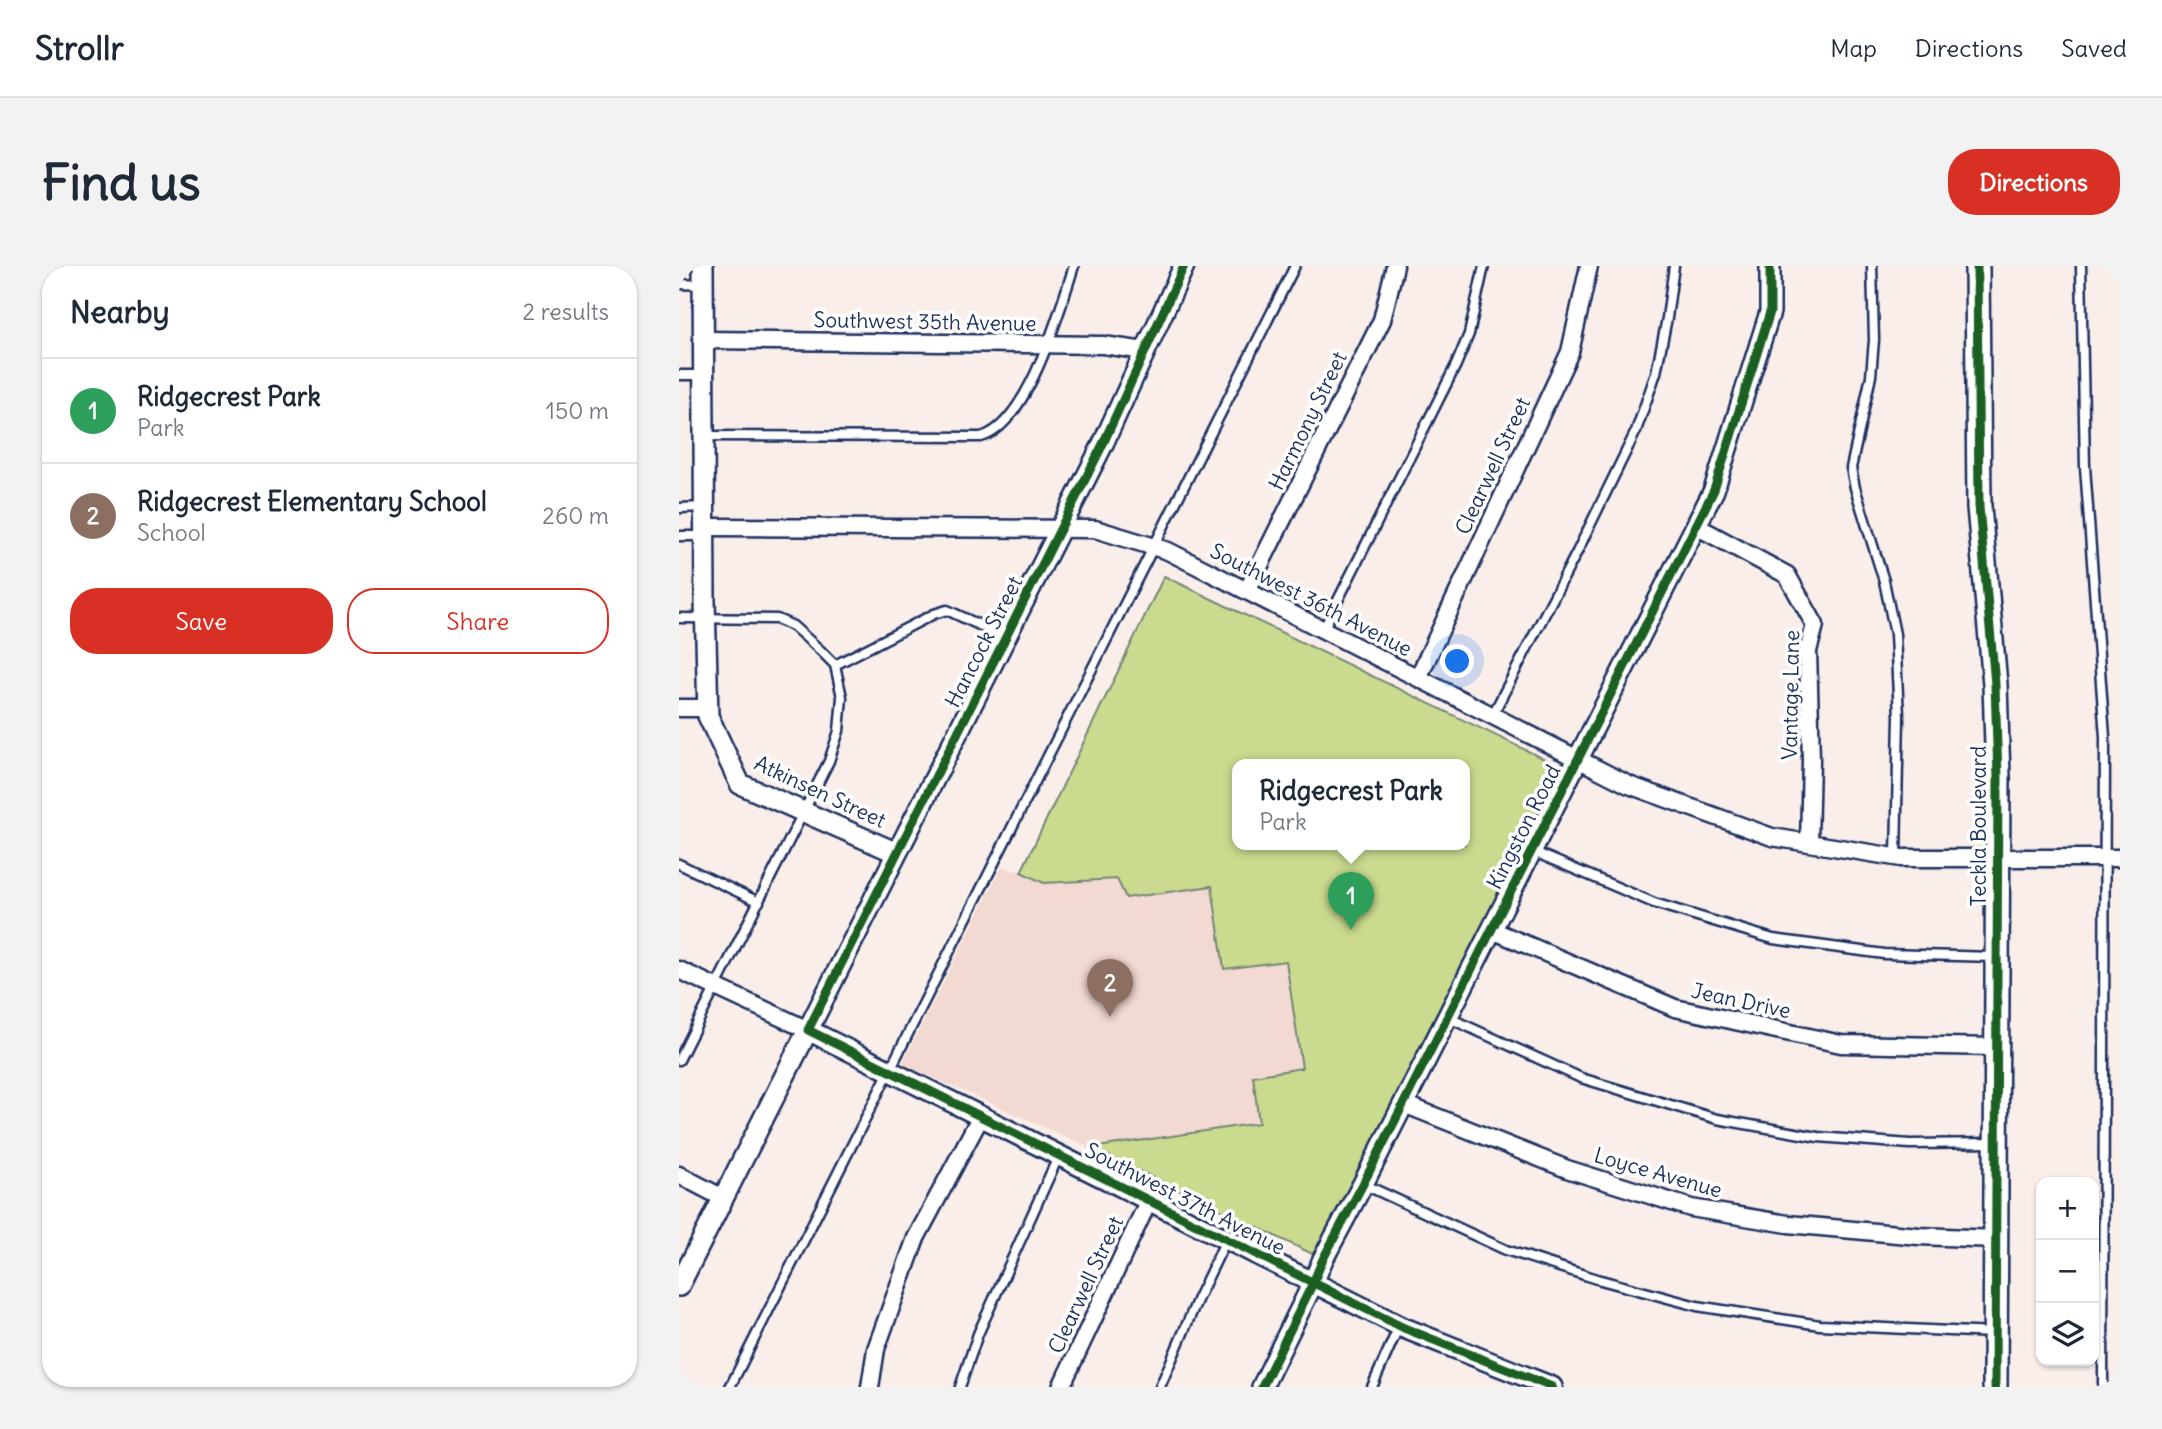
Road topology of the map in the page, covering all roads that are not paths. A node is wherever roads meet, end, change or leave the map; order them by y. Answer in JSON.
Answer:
{"nodes":[{"id":1,"x":1073,"y":266,"type":"edge"},
{"id":2,"x":1184,"y":266,"type":"edge"},
{"id":3,"x":1295,"y":266,"type":"edge"},
{"id":4,"x":1395,"y":266,"type":"edge"},
{"id":5,"x":1483,"y":266,"type":"edge"},
{"id":6,"x":1589,"y":266,"type":"edge"},
{"id":7,"x":1674,"y":266,"type":"edge"},
{"id":8,"x":1770,"y":266,"type":"edge"},
{"id":9,"x":1872,"y":266,"type":"edge"},
{"id":10,"x":1977,"y":266,"type":"edge"},
{"id":11,"x":2081,"y":266,"type":"edge"},
{"id":12,"x":703,"y":275,"type":"edge"},
{"id":13,"x":679,"y":284,"type":"edge"},
{"id":14,"x":704,"y":340,"type":"junction"},
{"id":15,"x":1049,"y":344,"type":"junction"},
{"id":16,"x":1145,"y":351,"type":"junction"},
{"id":17,"x":679,"y":375,"type":"edge"},
{"id":18,"x":704,"y":375,"type":"junction"},
{"id":19,"x":704,"y":436,"type":"junction"},
{"id":20,"x":679,"y":508,"type":"edge"},
{"id":21,"x":705,"y":523,"type":"junction"},
{"id":22,"x":1696,"y":526,"type":"junction"},
{"id":23,"x":1060,"y":529,"type":"junction"},
{"id":24,"x":679,"y":536,"type":"edge"},
{"id":25,"x":1154,"y":547,"type":"junction"},
{"id":26,"x":1247,"y":591,"type":"junction"},
{"id":27,"x":679,"y":618,"type":"edge"},
{"id":28,"x":706,"y":618,"type":"junction"},
{"id":29,"x":1323,"y":630,"type":"junction"},
{"id":30,"x":1006,"y":638,"type":"junction"},
{"id":31,"x":835,"y":665,"type":"junction"},
{"id":32,"x":1417,"y":678,"type":"junction"},
{"id":33,"x":679,"y":708,"type":"edge"},
{"id":34,"x":708,"y":708,"type":"junction"},
{"id":35,"x":1492,"y":716,"type":"junction"},
{"id":36,"x":1578,"y":759,"type":"junction"},
{"id":37,"x":804,"y":813,"type":"junction"},
{"id":38,"x":1809,"y":843,"type":"junction"},
{"id":39,"x":1532,"y":851,"type":"junction"},
{"id":40,"x":897,"y":853,"type":"junction"},
{"id":41,"x":1896,"y":857,"type":"junction"},
{"id":42,"x":1997,"y":858,"type":"junction"},
{"id":43,"x":2112,"y":858,"type":"edge"},
{"id":44,"x":679,"y":864,"type":"edge"},
{"id":45,"x":759,"y":902,"type":"junction"},
{"id":46,"x":1492,"y":930,"type":"junction"},
{"id":47,"x":1997,"y":957,"type":"junction"},
{"id":48,"x":679,"y":970,"type":"edge"},
{"id":49,"x":716,"y":987,"type":"junction"},
{"id":50,"x":1447,"y":1017,"type":"junction"},
{"id":51,"x":808,"y":1030,"type":"junction"},
{"id":52,"x":1997,"y":1047,"type":"junction"},
{"id":53,"x":679,"y":1059,"type":"edge"},
{"id":54,"x":890,"y":1070,"type":"junction"},
{"id":55,"x":1404,"y":1104,"type":"junction"},
{"id":56,"x":981,"y":1116,"type":"junction"},
{"id":57,"x":1996,"y":1143,"type":"junction"},
{"id":58,"x":1059,"y":1155,"type":"junction"},
{"id":59,"x":679,"y":1175,"type":"edge"},
{"id":60,"x":1363,"y":1184,"type":"junction"},
{"id":61,"x":723,"y":1198,"type":"junction"},
{"id":62,"x":1149,"y":1200,"type":"junction"},
{"id":63,"x":1226,"y":1239,"type":"junction"},
{"id":64,"x":1996,"y":1239,"type":"junction"},
{"id":65,"x":680,"y":1283,"type":"edge"},
{"id":66,"x":1313,"y":1283,"type":"junction"},
{"id":67,"x":1399,"y":1326,"type":"junction"},
{"id":68,"x":1995,"y":1333,"type":"junction"},
{"id":69,"x":730,"y":1387,"type":"edge"},
{"id":70,"x":870,"y":1387,"type":"edge"},
{"id":71,"x":960,"y":1387,"type":"edge"},
{"id":72,"x":1061,"y":1387,"type":"edge"},
{"id":73,"x":1160,"y":1387,"type":"edge"},
{"id":74,"x":1262,"y":1387,"type":"edge"},
{"id":75,"x":1372,"y":1387,"type":"edge"},
{"id":76,"x":1552,"y":1387,"type":"edge"},
{"id":77,"x":1995,"y":1387,"type":"edge"},
{"id":78,"x":2103,"y":1387,"type":"edge"}],
"edges":[{"from":1,"to":15,"type":"lane"},
{"from":2,"to":16,"type":"street","name":"Hancock Street"},
{"from":3,"to":25,"type":"lane"},
{"from":4,"to":26,"type":"street","name":"Harmony Street"},
{"from":5,"to":29,"type":"lane"},
{"from":6,"to":32,"type":"street","name":"Clearwell Street"},
{"from":7,"to":35,"type":"lane"},
{"from":8,"to":22,"type":"street","name":"Kingston Road"},
{"from":9,"to":41,"type":"lane"},
{"from":10,"to":42,"type":"main road","name":"Teckla Boulevard"},
{"from":11,"to":43,"type":"lane"},
{"from":12,"to":13,"type":"lane"},
{"from":12,"to":14,"type":"street","name":"Atkinsen Street"},
{"from":14,"to":15,"type":"street","name":"Southwest 35th Avenue"},
{"from":14,"to":18,"type":"street","name":"Atkinsen Street"},
{"from":15,"to":16,"type":"street","name":"Southwest 35th Avenue"},
{"from":15,"to":19,"type":"lane"},
{"from":16,"to":23,"type":"street","name":"Hancock Street"},
{"from":17,"to":18,"type":"lane"},
{"from":18,"to":19,"type":"street","name":"Atkinsen Street"},
{"from":19,"to":21,"type":"street","name":"Atkinsen Street"},
{"from":20,"to":21,"type":"lane"},
{"from":21,"to":23,"type":"street","name":"Southwest 36th Avenue"},
{"from":21,"to":24,"type":"lane"},
{"from":21,"to":28,"type":"street","name":"Atkinsen Street"},
{"from":22,"to":36,"type":"street","name":"Kingston Road"},
{"from":22,"to":38,"type":"street","name":"Vantage Lane"},
{"from":23,"to":25,"type":"street","name":"Southwest 36th Avenue"},
{"from":23,"to":30,"type":"street","name":"Hancock Street"},
{"from":25,"to":26,"type":"street","name":"Southwest 36th Avenue"},
{"from":25,"to":54,"type":"lane"},
{"from":26,"to":29,"type":"street","name":"Southwest 36th Avenue"},
{"from":27,"to":28,"type":"lane"},
{"from":28,"to":31,"type":"lane"},
{"from":28,"to":34,"type":"street","name":"Atkinsen Street"},
{"from":29,"to":32,"type":"street","name":"Southwest 36th Avenue"},
{"from":30,"to":31,"type":"lane"},
{"from":30,"to":40,"type":"street","name":"Hancock Street"},
{"from":31,"to":37,"type":"lane"},
{"from":32,"to":35,"type":"street","name":"Southwest 36th Avenue"},
{"from":33,"to":34,"type":"street"},
{"from":34,"to":37,"type":"street","name":"Atkinsen Street"},
{"from":35,"to":36,"type":"street","name":"Southwest 36th Avenue"},
{"from":36,"to":38,"type":"street","name":"Southwest 36th Avenue"},
{"from":36,"to":39,"type":"street","name":"Kingston Road"},
{"from":37,"to":40,"type":"street","name":"Atkinsen Street"},
{"from":37,"to":45,"type":"lane"},
{"from":38,"to":41,"type":"street","name":"Southwest 36th Avenue"},
{"from":39,"to":46,"type":"street","name":"Kingston Road"},
{"from":39,"to":47,"type":"lane"},
{"from":40,"to":51,"type":"street","name":"Hancock Street"},
{"from":41,"to":42,"type":"street","name":"Southwest 36th Avenue"},
{"from":42,"to":43,"type":"street","name":"Southwest 36th Avenue"},
{"from":42,"to":47,"type":"main road","name":"Teckla Boulevard"},
{"from":43,"to":78,"type":"lane"},
{"from":44,"to":45,"type":"lane"},
{"from":45,"to":49,"type":"lane"},
{"from":46,"to":50,"type":"street","name":"Kingston Road"},
{"from":46,"to":52,"type":"street","name":"Jean Drive"},
{"from":47,"to":52,"type":"main road","name":"Teckla Boulevard"},
{"from":48,"to":49,"type":"street","name":"Southwest 37th Avenue"},
{"from":49,"to":51,"type":"street","name":"Southwest 37th Avenue"},
{"from":49,"to":53,"type":"lane"},
{"from":50,"to":55,"type":"street","name":"Kingston Road"},
{"from":50,"to":57,"type":"lane"},
{"from":51,"to":54,"type":"street","name":"Southwest 37th Avenue"},
{"from":51,"to":61,"type":"street","name":"Hancock Street"},
{"from":52,"to":57,"type":"main road","name":"Teckla Boulevard"},
{"from":54,"to":56,"type":"street","name":"Southwest 37th Avenue"},
{"from":54,"to":69,"type":"lane"},
{"from":55,"to":60,"type":"street","name":"Kingston Road"},
{"from":55,"to":64,"type":"street","name":"Loyce Avenue"},
{"from":56,"to":58,"type":"street","name":"Southwest 37th Avenue"},
{"from":56,"to":70,"type":"street"},
{"from":57,"to":64,"type":"main road","name":"Teckla Boulevard"},
{"from":58,"to":62,"type":"street","name":"Southwest 37th Avenue"},
{"from":58,"to":71,"type":"lane"},
{"from":59,"to":61,"type":"street"},
{"from":60,"to":66,"type":"street","name":"Kingston Road"},
{"from":60,"to":68,"type":"lane"},
{"from":61,"to":65,"type":"street","name":"Hancock Street"},
{"from":62,"to":63,"type":"street","name":"Southwest 37th Avenue"},
{"from":62,"to":72,"type":"street","name":"Clearwell Street"},
{"from":63,"to":66,"type":"street","name":"Southwest 37th Avenue"},
{"from":63,"to":73,"type":"lane"},
{"from":64,"to":68,"type":"main road","name":"Teckla Boulevard"},
{"from":66,"to":67,"type":"street","name":"Southwest 37th Avenue"},
{"from":66,"to":74,"type":"street","name":"Kingston Road"},
{"from":67,"to":75,"type":"lane"},
{"from":67,"to":76,"type":"street","name":"Southwest 37th Avenue"},
{"from":68,"to":77,"type":"main road","name":"Teckla Boulevard"}]}
